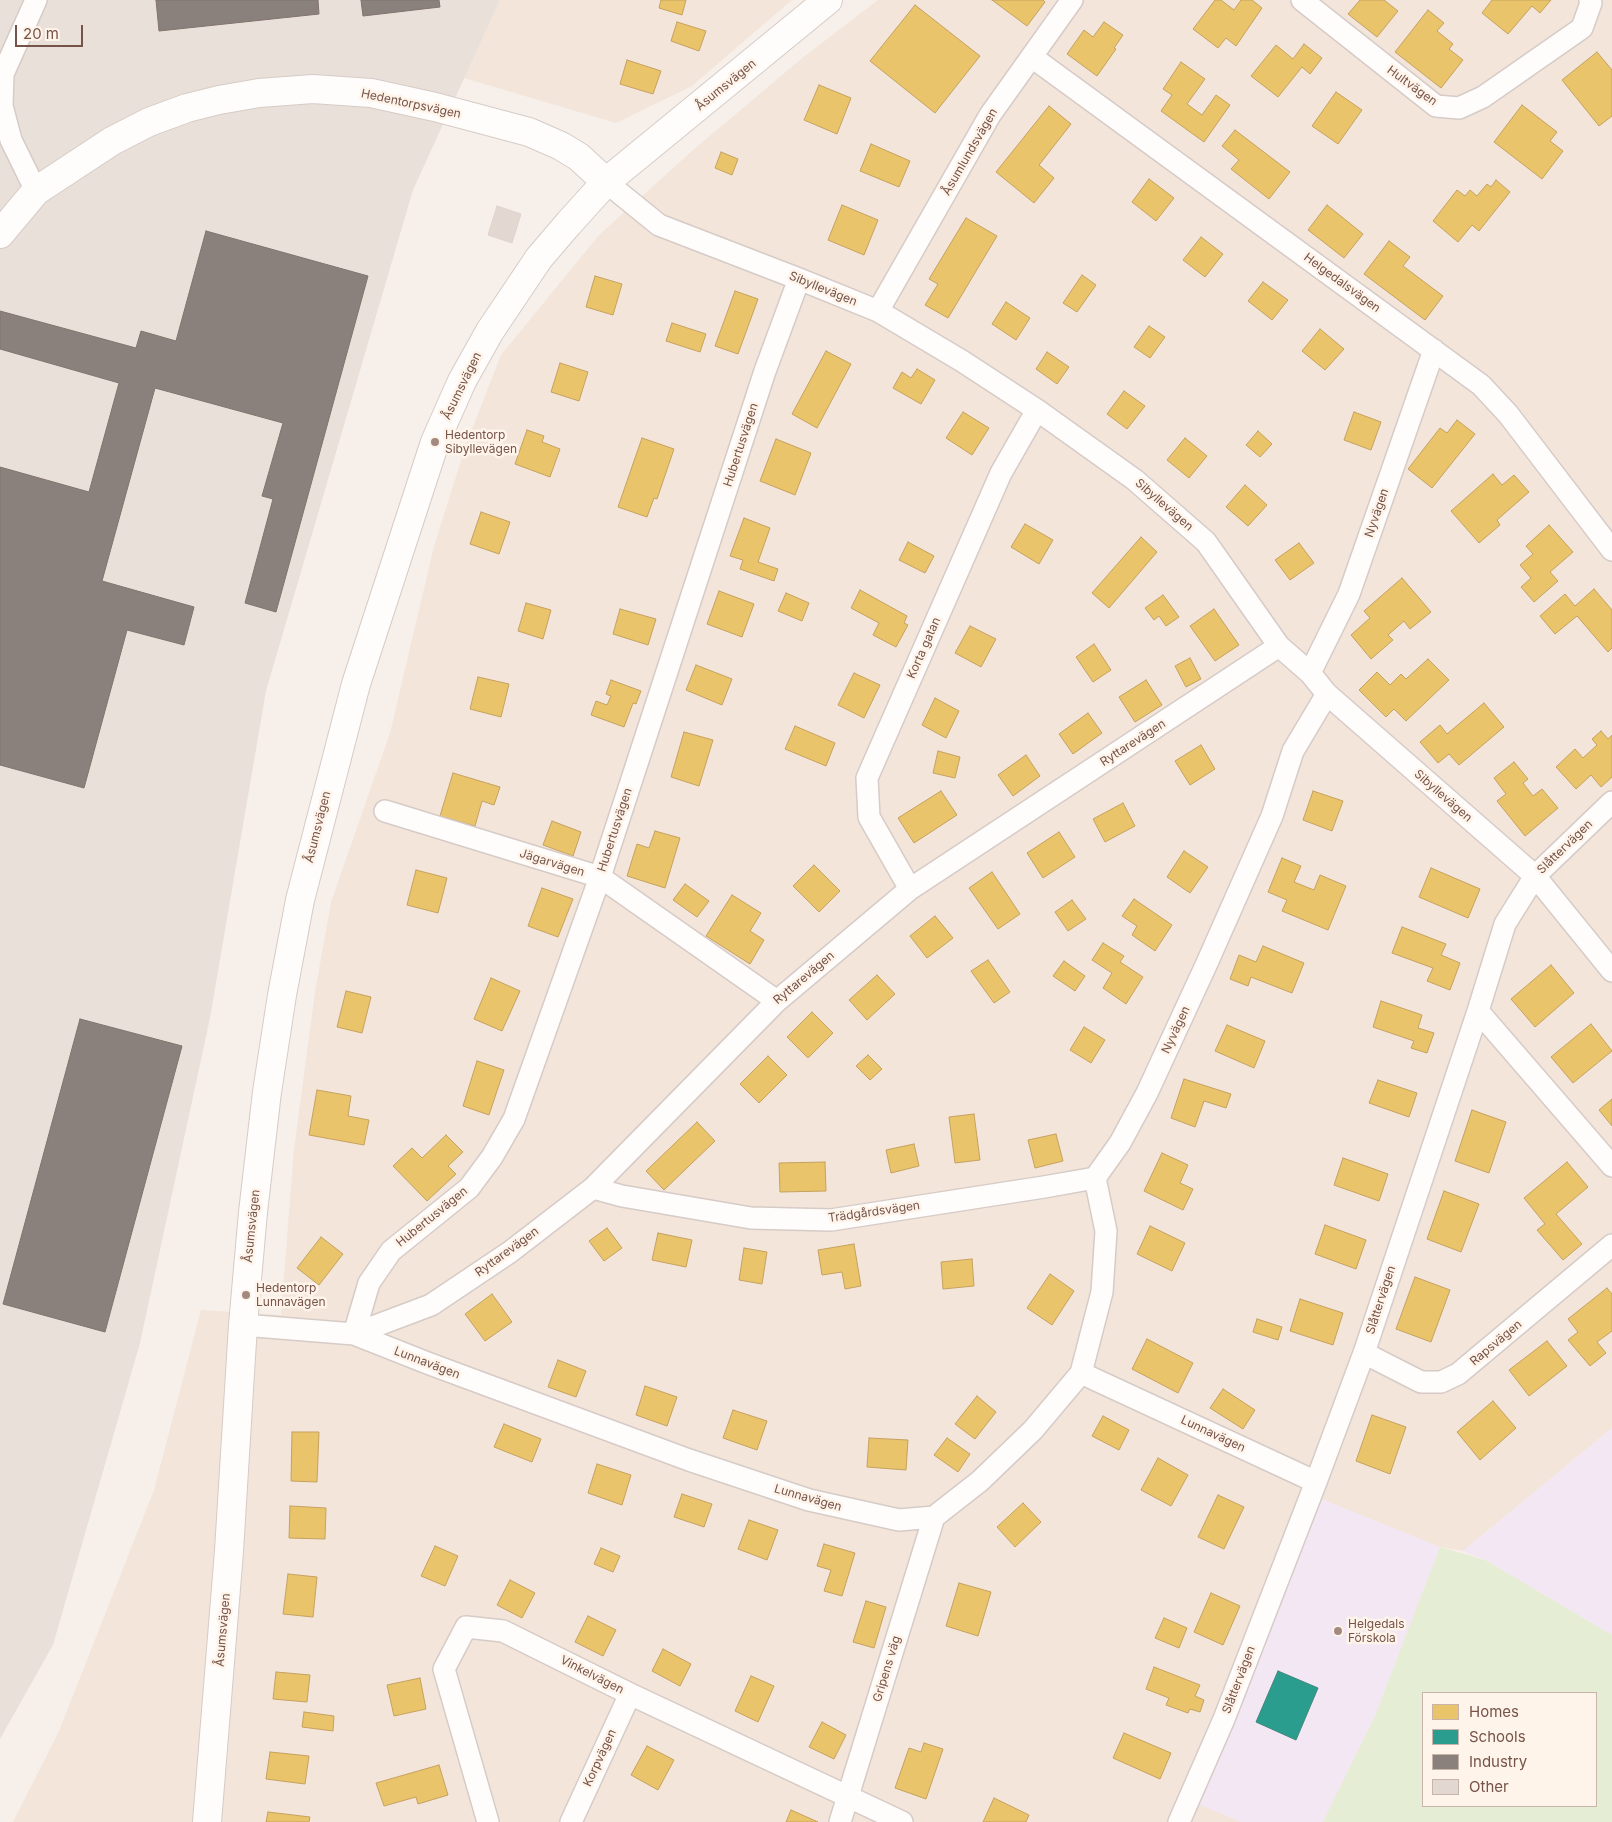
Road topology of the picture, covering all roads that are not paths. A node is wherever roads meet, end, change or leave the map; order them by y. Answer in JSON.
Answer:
{"nodes":[{"id":1,"x":36,"y":0,"type":"edge"},
{"id":2,"x":828,"y":0,"type":"edge"},
{"id":3,"x":1072,"y":0,"type":"edge"},
{"id":4,"x":1302,"y":0,"type":"edge"},
{"id":5,"x":1590,"y":0,"type":"edge"},
{"id":6,"x":1032,"y":57,"type":"junction"},
{"id":7,"x":606,"y":182,"type":"junction"},
{"id":8,"x":36,"y":191,"type":"junction"},
{"id":9,"x":0,"y":234,"type":"edge"},
{"id":10,"x":799,"y":279,"type":"junction"},
{"id":11,"x":878,"y":311,"type":"junction"},
{"id":12,"x":1434,"y":350,"type":"junction"},
{"id":13,"x":1037,"y":410,"type":"junction"},
{"id":14,"x":1612,"y":550,"type":"edge"},
{"id":15,"x":1279,"y":646,"type":"junction"},
{"id":16,"x":1310,"y":673,"type":"junction"},
{"id":17,"x":1327,"y":694,"type":"junction"},
{"id":18,"x":1612,"y":802,"type":"edge"},
{"id":19,"x":385,"y":811,"type":"dead end"},
{"id":20,"x":1534,"y":876,"type":"junction"},
{"id":21,"x":600,"y":877,"type":"junction"},
{"id":22,"x":910,"y":889,"type":"junction"},
{"id":23,"x":1612,"y":970,"type":"edge"},
{"id":24,"x":777,"y":1001,"type":"junction"},
{"id":25,"x":1478,"y":1011,"type":"junction"},
{"id":26,"x":1612,"y":1166,"type":"edge"},
{"id":27,"x":1095,"y":1178,"type":"junction"},
{"id":28,"x":593,"y":1188,"type":"junction"},
{"id":29,"x":1612,"y":1245,"type":"edge"},
{"id":30,"x":243,"y":1325,"type":"junction"},
{"id":31,"x":354,"y":1334,"type":"junction"},
{"id":32,"x":1364,"y":1353,"type":"junction"},
{"id":33,"x":1081,"y":1373,"type":"junction"},
{"id":34,"x":1316,"y":1482,"type":"junction"},
{"id":35,"x":934,"y":1516,"type":"junction"},
{"id":36,"x":630,"y":1694,"type":"junction"},
{"id":37,"x":848,"y":1797,"type":"junction"},
{"id":38,"x":207,"y":1822,"type":"edge"},
{"id":39,"x":488,"y":1822,"type":"edge"},
{"id":40,"x":571,"y":1822,"type":"edge"},
{"id":41,"x":840,"y":1822,"type":"edge"},
{"id":42,"x":902,"y":1822,"type":"edge"},
{"id":43,"x":1179,"y":1822,"type":"edge"}],
"edges":[{"from":1,"to":8,"type":"street"},
{"from":2,"to":7,"type":"street","name":"Åsumsvägen"},
{"from":3,"to":6,"type":"street","name":"Åsumlundsvägen"},
{"from":4,"to":5,"type":"street","name":"Hultvägen"},
{"from":6,"to":11,"type":"street","name":"Åsumlundsvägen"},
{"from":6,"to":12,"type":"street","name":"Helgedalsvägen"},
{"from":7,"to":8,"type":"street","name":"Hedentorpsvägen"},
{"from":7,"to":10,"type":"street","name":"Sibyllevägen"},
{"from":7,"to":30,"type":"street","name":"Åsumsvägen"},
{"from":8,"to":9,"type":"street","name":"Hedentorpsvägen"},
{"from":10,"to":11,"type":"street","name":"Sibyllevägen"},
{"from":10,"to":21,"type":"street","name":"Hubertusvägen"},
{"from":11,"to":13,"type":"street","name":"Sibyllevägen"},
{"from":12,"to":14,"type":"street","name":"Helgedalsvägen"},
{"from":12,"to":16,"type":"street","name":"Nyvägen"},
{"from":13,"to":15,"type":"street","name":"Sibyllevägen"},
{"from":13,"to":22,"type":"street","name":"Korta gatan"},
{"from":15,"to":16,"type":"street","name":"Sibyllevägen"},
{"from":15,"to":22,"type":"street","name":"Ryttarevägen"},
{"from":16,"to":17,"type":"street","name":"Sibyllevägen"},
{"from":17,"to":20,"type":"street","name":"Sibyllevägen"},
{"from":17,"to":27,"type":"street","name":"Nyvägen"},
{"from":18,"to":20,"type":"street","name":"Slåttervägen"},
{"from":19,"to":21,"type":"street","name":"Jägarvägen"},
{"from":20,"to":23,"type":"street","name":"Sibyllevägen"},
{"from":20,"to":25,"type":"street","name":"Slåttervägen"},
{"from":21,"to":24,"type":"street","name":"Jägarvägen"},
{"from":21,"to":31,"type":"street","name":"Hubertusvägen"},
{"from":22,"to":24,"type":"street","name":"Ryttarevägen"},
{"from":24,"to":28,"type":"street","name":"Ryttarevägen"},
{"from":25,"to":26,"type":"street"},
{"from":25,"to":32,"type":"street","name":"Slåttervägen"},
{"from":27,"to":28,"type":"street","name":"Trädgårdsvägen"},
{"from":27,"to":33,"type":"street"},
{"from":28,"to":31,"type":"street","name":"Ryttarevägen"},
{"from":29,"to":32,"type":"street","name":"Rapsvägen"},
{"from":30,"to":31,"type":"street","name":"Lunnavägen"},
{"from":30,"to":38,"type":"street","name":"Åsumsvägen"},
{"from":31,"to":35,"type":"street","name":"Lunnavägen"},
{"from":32,"to":34,"type":"street","name":"Slåttervägen"},
{"from":33,"to":34,"type":"street","name":"Lunnavägen"},
{"from":33,"to":35,"type":"street"},
{"from":34,"to":43,"type":"street","name":"Slåttervägen"},
{"from":35,"to":37,"type":"street","name":"Gripens väg"},
{"from":36,"to":37,"type":"street","name":"Vinkelvägen"},
{"from":36,"to":39,"type":"street","name":"Vinkelvägen"},
{"from":36,"to":40,"type":"street","name":"Korpvägen"},
{"from":37,"to":41,"type":"street","name":"Gripens väg"},
{"from":37,"to":42,"type":"street","name":"Vinkelvägen"}]}
